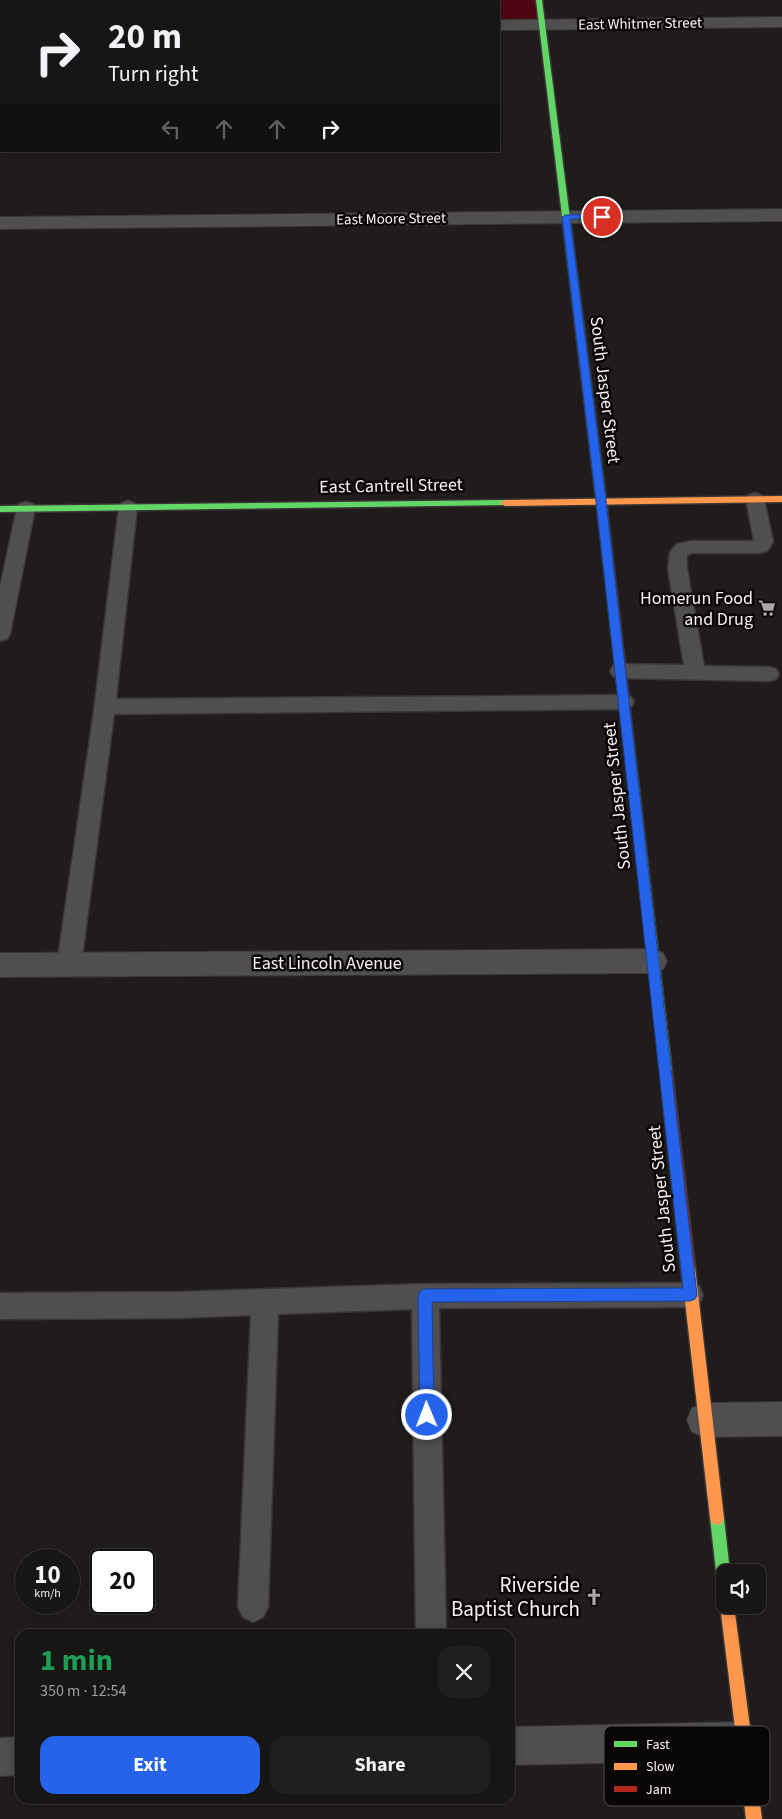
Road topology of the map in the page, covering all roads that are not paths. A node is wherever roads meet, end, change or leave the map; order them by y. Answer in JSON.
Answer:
{"nodes":[{"id":1,"x":539,"y":0,"type":"edge"},
{"id":2,"x":782,"y":22,"type":"edge"},
{"id":3,"x":500,"y":25,"type":"edge"},
{"id":4,"x":541,"y":25,"type":"junction"},
{"id":5,"x":782,"y":214,"type":"edge"},
{"id":6,"x":566,"y":217,"type":"junction"},
{"id":7,"x":0,"y":223,"type":"edge"},
{"id":8,"x":755,"y":499,"type":"junction"},
{"id":9,"x":782,"y":499,"type":"edge"},
{"id":10,"x":601,"y":501,"type":"junction"},
{"id":11,"x":128,"y":507,"type":"junction"},
{"id":12,"x":26,"y":508,"type":"junction"},
{"id":13,"x":0,"y":509,"type":"edge"},
{"id":14,"x":0,"y":634,"type":"edge"},
{"id":15,"x":620,"y":671,"type":"junction"},
{"id":16,"x":695,"y":672,"type":"junction"},
{"id":17,"x":769,"y":674,"type":"dead end"},
{"id":18,"x":624,"y":702,"type":"junction"},
{"id":19,"x":105,"y":707,"type":"junction"},
{"id":20,"x":653,"y":961,"type":"junction"},
{"id":21,"x":0,"y":965,"type":"edge"},
{"id":22,"x":69,"y":965,"type":"junction"},
{"id":23,"x":690,"y":1295,"type":"junction"},
{"id":24,"x":425,"y":1296,"type":"junction"},
{"id":25,"x":265,"y":1302,"type":"junction"},
{"id":26,"x":0,"y":1306,"type":"edge"},
{"id":27,"x":782,"y":1419,"type":"edge"},
{"id":28,"x":704,"y":1420,"type":"junction"},
{"id":29,"x":722,"y":1564,"type":"edge"},
{"id":30,"x":253,"y":1607,"type":"dead end"},
{"id":31,"x":728,"y":1614,"type":"edge"},
{"id":32,"x":431,"y":1629,"type":"edge"},
{"id":33,"x":742,"y":1726,"type":"edge"},
{"id":34,"x":604,"y":1744,"type":"edge"},
{"id":35,"x":515,"y":1746,"type":"edge"},
{"id":36,"x":15,"y":1756,"type":"edge"},
{"id":37,"x":0,"y":1757,"type":"edge"},
{"id":38,"x":752,"y":1806,"type":"edge"},
{"id":39,"x":754,"y":1819,"type":"edge"}],
"edges":[{"from":1,"to":4,"type":"street","name":"South Jasper Street"},
{"from":2,"to":4,"type":"street","name":"East Whitmer Street"},
{"from":3,"to":4,"type":"street","name":"East Whitmer Street"},
{"from":4,"to":6,"type":"street","name":"South Jasper Street"},
{"from":5,"to":6,"type":"street","name":"East Moore Street"},
{"from":6,"to":7,"type":"street","name":"East Moore Street"},
{"from":6,"to":10,"type":"street","name":"South Jasper Street"},
{"from":8,"to":9,"type":"street","name":"East Cantrell Street"},
{"from":8,"to":10,"type":"street","name":"East Cantrell Street"},
{"from":8,"to":16,"type":"lane"},
{"from":10,"to":11,"type":"street","name":"East Cantrell Street"},
{"from":10,"to":15,"type":"street","name":"South Jasper Street"},
{"from":11,"to":12,"type":"street","name":"East Cantrell Street"},
{"from":11,"to":19,"type":"lane"},
{"from":12,"to":13,"type":"street","name":"East Cantrell Street"},
{"from":12,"to":14,"type":"lane"},
{"from":15,"to":16,"type":"lane"},
{"from":15,"to":18,"type":"street","name":"South Jasper Street"},
{"from":16,"to":17,"type":"lane"},
{"from":18,"to":19,"type":"lane"},
{"from":18,"to":20,"type":"street","name":"South Jasper Street"},
{"from":19,"to":22,"type":"lane"},
{"from":20,"to":22,"type":"street","name":"East Lincoln Avenue"},
{"from":20,"to":23,"type":"street","name":"South Jasper Street"},
{"from":21,"to":22,"type":"street","name":"East Lincoln Avenue"},
{"from":23,"to":24,"type":"lane"},
{"from":23,"to":28,"type":"street","name":"South Jasper Street"},
{"from":24,"to":25,"type":"lane"},
{"from":24,"to":32,"type":"lane"},
{"from":25,"to":26,"type":"lane"},
{"from":25,"to":30,"type":"lane"},
{"from":27,"to":28,"type":"street"},
{"from":28,"to":29,"type":"street","name":"South Jasper Street"},
{"from":31,"to":33,"type":"street"},
{"from":34,"to":35,"type":"street"},
{"from":36,"to":37,"type":"street"},
{"from":38,"to":39,"type":"street"}]}
